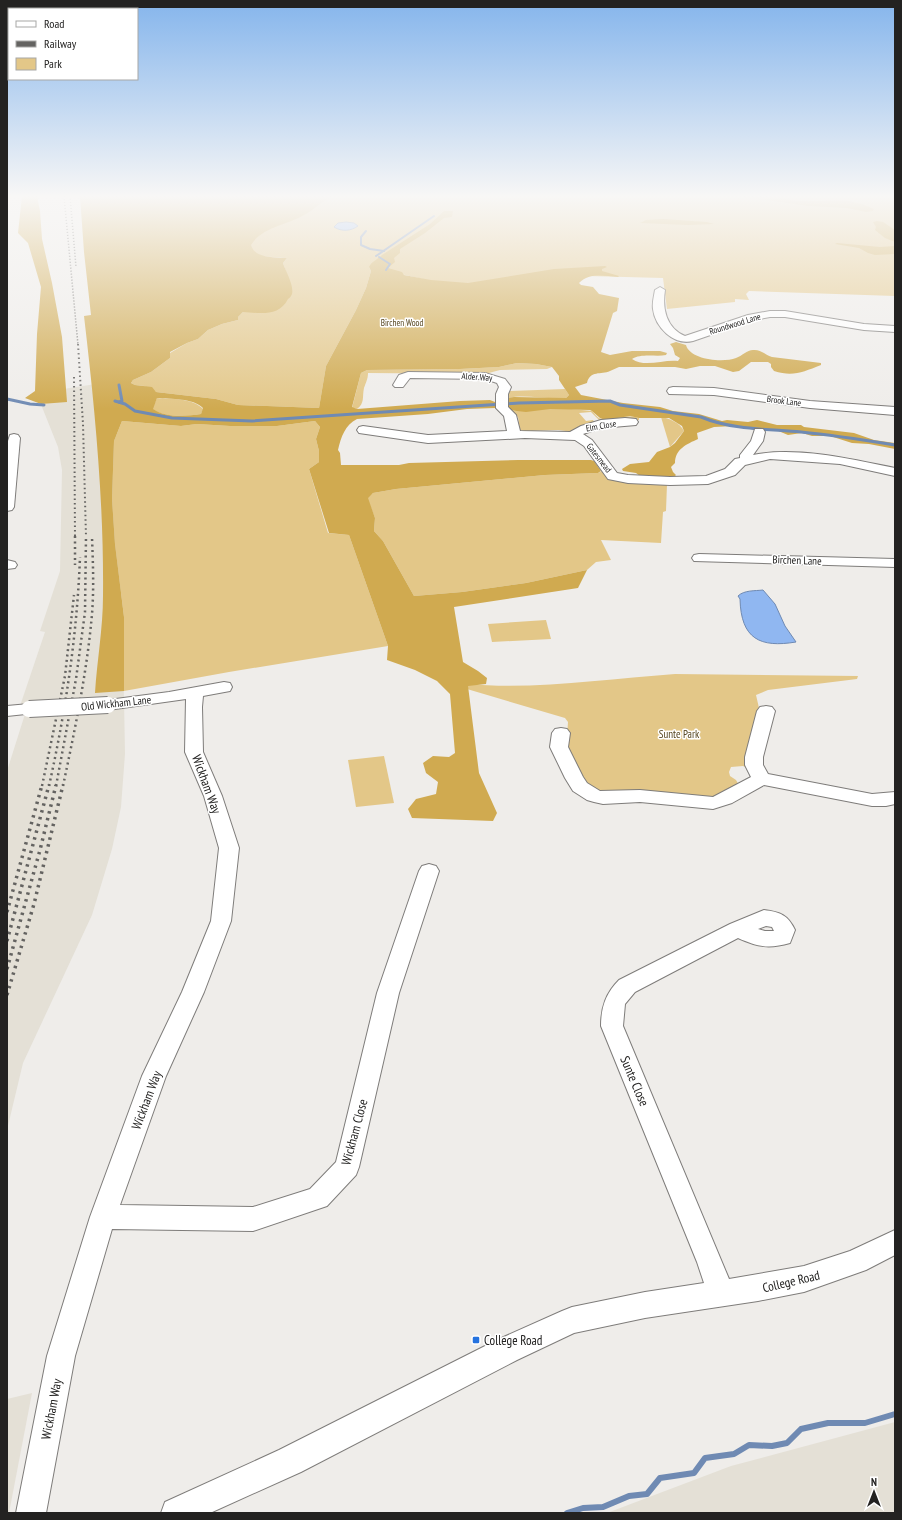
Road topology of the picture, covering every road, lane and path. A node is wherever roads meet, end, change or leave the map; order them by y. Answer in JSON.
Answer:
{"nodes":[{"id":1,"x":660,"y":290,"type":"dead end"},
{"id":2,"x":895,"y":329,"type":"edge"},
{"id":3,"x":399,"y":385,"type":"dead end"},
{"id":4,"x":672,"y":391,"type":"dead end"},
{"id":5,"x":895,"y":411,"type":"edge"},
{"id":6,"x":632,"y":422,"type":"dead end"},
{"id":7,"x":363,"y":430,"type":"dead end"},
{"id":8,"x":759,"y":432,"type":"dead end"},
{"id":9,"x":514,"y":434,"type":"junction"},
{"id":10,"x":573,"y":436,"type":"junction"},
{"id":11,"x":14,"y":438,"type":"dead end"},
{"id":12,"x":754,"y":447,"type":"junction"},
{"id":13,"x":770,"y":455,"type":"junction"},
{"id":14,"x":746,"y":460,"type":"junction"},
{"id":15,"x":895,"y":472,"type":"edge"},
{"id":16,"x":8,"y":489,"type":"edge"},
{"id":17,"x":7,"y":507,"type":"edge"},
{"id":18,"x":699,"y":558,"type":"dead end"},
{"id":19,"x":895,"y":563,"type":"edge"},
{"id":20,"x":224,"y":686,"type":"dead end"},
{"id":21,"x":194,"y":693,"type":"junction"},
{"id":22,"x":7,"y":711,"type":"edge"},
{"id":23,"x":766,"y":712,"type":"dead end"},
{"id":24,"x":561,"y":733,"type":"dead end"},
{"id":25,"x":761,"y":779,"type":"junction"},
{"id":26,"x":895,"y":798,"type":"edge"},
{"id":27,"x":429,"y":871,"type":"dead end"},
{"id":28,"x":737,"y":929,"type":"dead end"},
{"id":29,"x":103,"y":1216,"type":"junction"},
{"id":30,"x":895,"y":1242,"type":"edge"},
{"id":31,"x":721,"y":1294,"type":"junction"},
{"id":32,"x":31,"y":1513,"type":"edge"},
{"id":33,"x":176,"y":1513,"type":"edge"}],
"edges":[{"from":1,"to":2,"type":"street","name":"Roundwood Lane"},
{"from":3,"to":9,"type":"street","name":"Alder Way"},
{"from":4,"to":5,"type":"street","name":"Brook Lane"},
{"from":6,"to":10,"type":"street","name":"Elm Close"},
{"from":7,"to":9,"type":"street","name":"Gatesmead"},
{"from":8,"to":12,"type":"street","name":"Gatesmead"},
{"from":9,"to":10,"type":"street","name":"Gatesmead"},
{"from":10,"to":14,"type":"street","name":"Gatesmead"},
{"from":11,"to":16,"type":"street"},
{"from":12,"to":13,"type":"street","name":"Gatesmead"},
{"from":12,"to":14,"type":"street","name":"Gatesmead"},
{"from":13,"to":14,"type":"street","name":"Gatesmead"},
{"from":13,"to":15,"type":"street","name":"Gatesmead"},
{"from":16,"to":17,"type":"street"},
{"from":18,"to":19,"type":"street","name":"Birchen Lane"},
{"from":20,"to":21,"type":"street","name":"Old Wickham Lane"},
{"from":21,"to":22,"type":"street","name":"Old Wickham Lane","bridge":true},
{"from":21,"to":29,"type":"street","name":"Wickham Way"},
{"from":23,"to":25,"type":"street"},
{"from":24,"to":25,"type":"street"},
{"from":25,"to":26,"type":"street"},
{"from":27,"to":29,"type":"street","name":"Wickham Close"},
{"from":28,"to":31,"type":"street","name":"Sunte Close"},
{"from":29,"to":32,"type":"street","name":"Wickham Way"},
{"from":30,"to":31,"type":"street","name":"College Road"},
{"from":31,"to":33,"type":"street","name":"College Road"}]}
